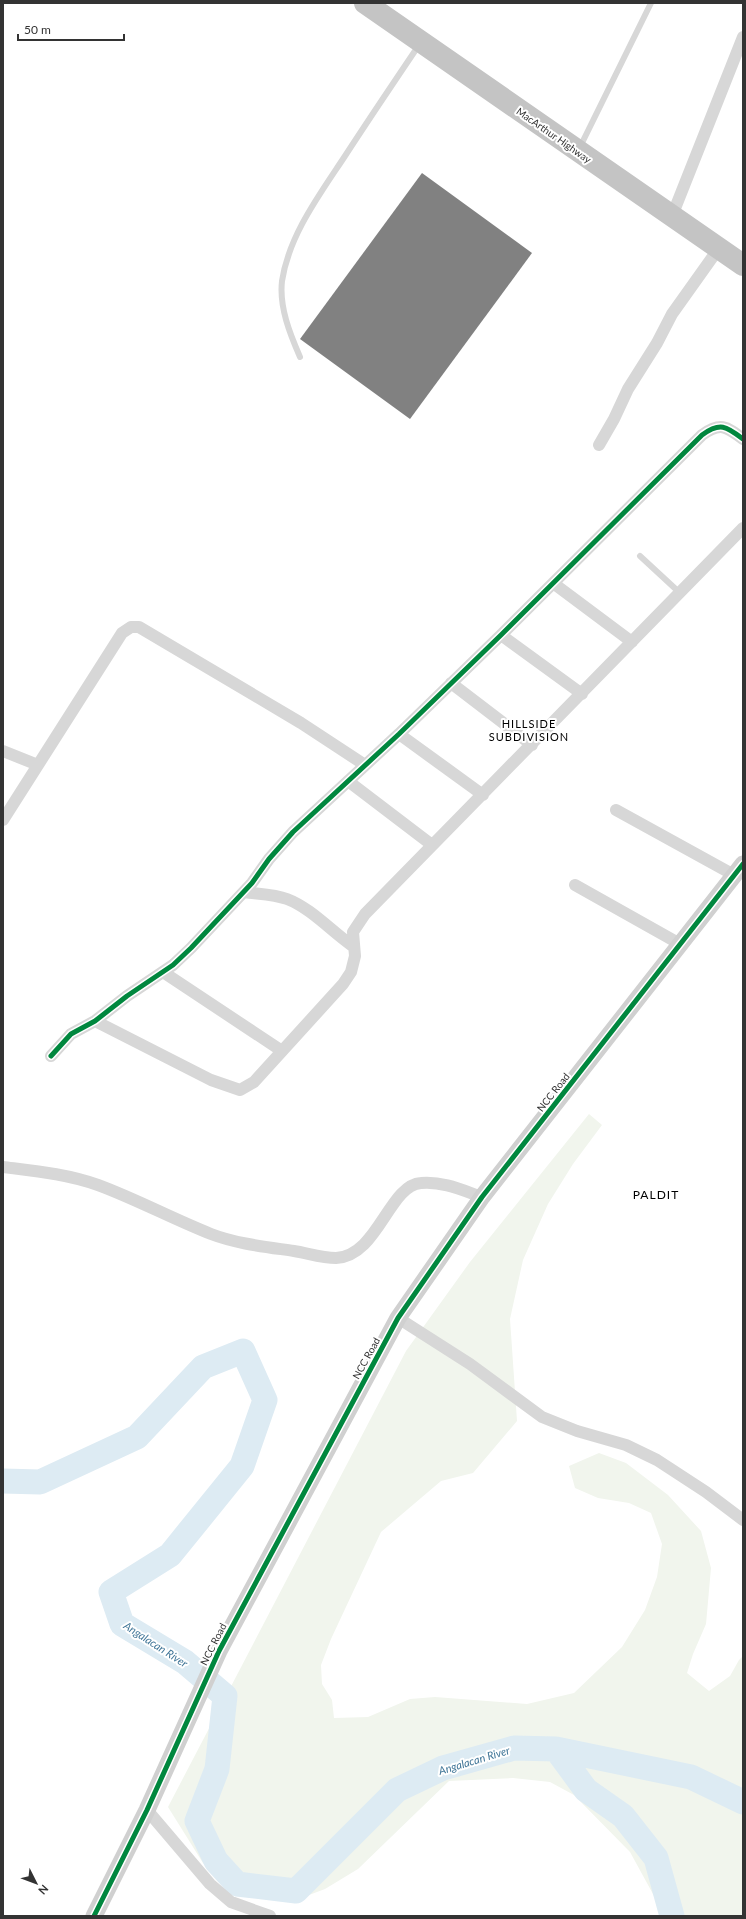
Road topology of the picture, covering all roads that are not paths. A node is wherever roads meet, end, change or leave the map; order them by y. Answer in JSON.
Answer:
{"nodes":[{"id":1,"x":365,"y":3,"type":"edge"},
{"id":2,"x":651,"y":3,"type":"edge"},
{"id":3,"x":743,"y":37,"type":"edge"},
{"id":4,"x":421,"y":42,"type":"junction"},
{"id":5,"x":578,"y":152,"type":"junction"},
{"id":6,"x":672,"y":216,"type":"junction"},
{"id":7,"x":719,"y":248,"type":"junction"},
{"id":8,"x":743,"y":265,"type":"edge"},
{"id":9,"x":300,"y":357,"type":"dead end"},
{"id":10,"x":743,"y":439,"type":"edge"},
{"id":11,"x":599,"y":445,"type":"dead end"},
{"id":12,"x":743,"y":528,"type":"edge"},
{"id":13,"x":640,"y":556,"type":"dead end"},
{"id":14,"x":553,"y":583,"type":"junction"},
{"id":15,"x":680,"y":593,"type":"junction"},
{"id":16,"x":501,"y":635,"type":"junction"},
{"id":17,"x":632,"y":642,"type":"junction"},
{"id":18,"x":451,"y":683,"type":"junction"},
{"id":19,"x":582,"y":694,"type":"junction"},
{"id":20,"x":399,"y":734,"type":"junction"},
{"id":21,"x":532,"y":745,"type":"junction"},
{"id":22,"x":3,"y":751,"type":"edge"},
{"id":23,"x":38,"y":765,"type":"junction"},
{"id":24,"x":365,"y":765,"type":"junction"},
{"id":25,"x":348,"y":781,"type":"junction"},
{"id":26,"x":483,"y":795,"type":"junction"},
{"id":27,"x":616,"y":810,"type":"dead end"},
{"id":28,"x":3,"y":820,"type":"edge"},
{"id":29,"x":432,"y":845,"type":"junction"},
{"id":30,"x":739,"y":870,"type":"edge"},
{"id":31,"x":575,"y":885,"type":"dead end"},
{"id":32,"x":244,"y":892,"type":"junction"},
{"id":33,"x":680,"y":944,"type":"junction"},
{"id":34,"x":354,"y":947,"type":"junction"},
{"id":35,"x":163,"y":972,"type":"junction"},
{"id":36,"x":94,"y":1020,"type":"junction"},
{"id":37,"x":282,"y":1051,"type":"junction"},
{"id":38,"x":51,"y":1056,"type":"dead end"},
{"id":39,"x":3,"y":1167,"type":"edge"},
{"id":40,"x":482,"y":1197,"type":"junction"},
{"id":41,"x":398,"y":1318,"type":"junction"},
{"id":42,"x":743,"y":1520,"type":"edge"},
{"id":43,"x":147,"y":1810,"type":"junction"},
{"id":44,"x":94,"y":1916,"type":"edge"},
{"id":45,"x":270,"y":1916,"type":"edge"}],
"edges":[{"from":1,"to":4,"type":"highway","name":"MacArthur Highway"},
{"from":2,"to":5,"type":"lane"},
{"from":3,"to":6,"type":"street"},
{"from":4,"to":5,"type":"highway","name":"MacArthur Highway"},
{"from":4,"to":9,"type":"lane"},
{"from":5,"to":6,"type":"highway","name":"MacArthur Highway"},
{"from":6,"to":7,"type":"highway","name":"MacArthur Highway"},
{"from":7,"to":8,"type":"highway","name":"MacArthur Highway"},
{"from":7,"to":11,"type":"street"},
{"from":10,"to":14,"type":"street"},
{"from":12,"to":15,"type":"street"},
{"from":13,"to":15,"type":"lane"},
{"from":14,"to":16,"type":"street"},
{"from":14,"to":17,"type":"street"},
{"from":15,"to":17,"type":"street"},
{"from":16,"to":18,"type":"street"},
{"from":16,"to":19,"type":"street"},
{"from":17,"to":19,"type":"street"},
{"from":18,"to":20,"type":"street"},
{"from":18,"to":21,"type":"street"},
{"from":19,"to":21,"type":"street"},
{"from":20,"to":24,"type":"street"},
{"from":20,"to":26,"type":"street"},
{"from":21,"to":26,"type":"street"},
{"from":22,"to":23,"type":"street"},
{"from":23,"to":24,"type":"street"},
{"from":23,"to":28,"type":"street"},
{"from":24,"to":25,"type":"street"},
{"from":25,"to":29,"type":"street"},
{"from":25,"to":32,"type":"street"},
{"from":26,"to":29,"type":"street"},
{"from":27,"to":30,"type":"street"},
{"from":29,"to":34,"type":"street"},
{"from":30,"to":33,"type":"street","name":"NCC Road"},
{"from":31,"to":33,"type":"street"},
{"from":32,"to":34,"type":"street"},
{"from":32,"to":35,"type":"street"},
{"from":33,"to":40,"type":"street","name":"NCC Road"},
{"from":34,"to":37,"type":"street"},
{"from":35,"to":36,"type":"street"},
{"from":35,"to":37,"type":"street"},
{"from":36,"to":37,"type":"street"},
{"from":36,"to":38,"type":"street"},
{"from":39,"to":40,"type":"street"},
{"from":40,"to":41,"type":"street","name":"NCC Road"},
{"from":41,"to":42,"type":"street"},
{"from":41,"to":43,"type":"street","name":"NCC Road"},
{"from":43,"to":44,"type":"street","name":"NCC Road"},
{"from":43,"to":45,"type":"street"}]}
